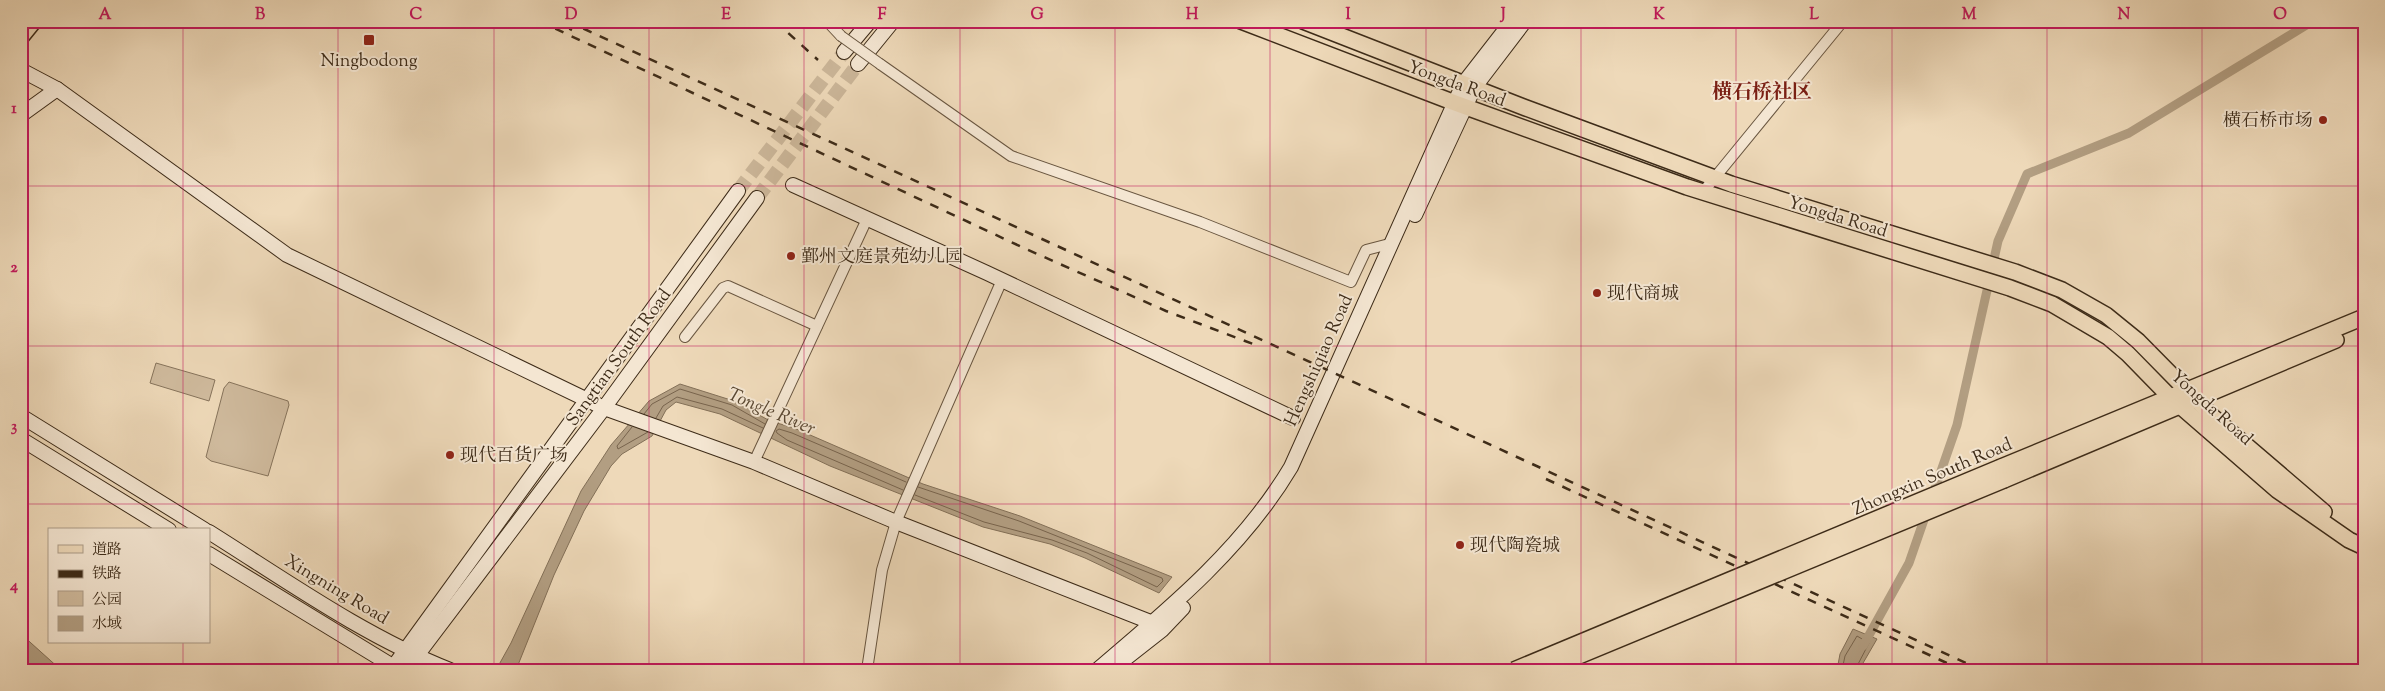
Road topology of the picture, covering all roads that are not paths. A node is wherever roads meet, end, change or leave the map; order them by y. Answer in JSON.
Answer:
{"nodes":[{"id":1,"x":34,"y":21,"type":"edge"},
{"id":2,"x":827,"y":21,"type":"edge"},
{"id":3,"x":870,"y":21,"type":"edge"},
{"id":4,"x":893,"y":21,"type":"edge"},
{"id":5,"x":1242,"y":21,"type":"edge"},
{"id":6,"x":1304,"y":21,"type":"edge"},
{"id":7,"x":1512,"y":21,"type":"edge"},
{"id":8,"x":1526,"y":21,"type":"edge"},
{"id":9,"x":1844,"y":21,"type":"edge"},
{"id":10,"x":21,"y":37,"type":"edge"},
{"id":11,"x":844,"y":52,"type":"tunnel mouth"},
{"id":12,"x":858,"y":64,"type":"tunnel mouth"},
{"id":13,"x":21,"y":70,"type":"edge"},
{"id":14,"x":1469,"y":86,"type":"junction"},
{"id":15,"x":57,"y":90,"type":"junction"},
{"id":16,"x":1460,"y":104,"type":"junction"},
{"id":17,"x":21,"y":115,"type":"edge"},
{"id":18,"x":1715,"y":178,"type":"junction"},
{"id":19,"x":793,"y":186,"type":"dead end"},
{"id":20,"x":738,"y":191,"type":"tunnel mouth"},
{"id":21,"x":1704,"y":192,"type":"junction"},
{"id":22,"x":757,"y":198,"type":"tunnel mouth"},
{"id":23,"x":867,"y":218,"type":"junction"},
{"id":24,"x":1393,"y":244,"type":"junction"},
{"id":25,"x":1002,"y":280,"type":"junction"},
{"id":26,"x":2364,"y":317,"type":"edge"},
{"id":27,"x":817,"y":326,"type":"junction"},
{"id":28,"x":2364,"y":328,"type":"edge"},
{"id":29,"x":685,"y":337,"type":"dead end"},
{"id":30,"x":2192,"y":395,"type":"junction"},
{"id":31,"x":585,"y":399,"type":"junction"},
{"id":32,"x":2176,"y":402,"type":"junction"},
{"id":33,"x":604,"y":408,"type":"junction"},
{"id":34,"x":21,"y":416,"type":"edge"},
{"id":35,"x":1293,"y":418,"type":"dead end"},
{"id":36,"x":21,"y":438,"type":"edge"},
{"id":37,"x":754,"y":462,"type":"junction"},
{"id":38,"x":2002,"y":474,"type":"junction"},
{"id":39,"x":896,"y":522,"type":"junction"},
{"id":40,"x":166,"y":528,"type":"edge"},
{"id":41,"x":202,"y":528,"type":"edge"},
{"id":42,"x":210,"y":533,"type":"edge"},
{"id":43,"x":2364,"y":536,"type":"edge"},
{"id":44,"x":2364,"y":547,"type":"edge"},
{"id":45,"x":210,"y":555,"type":"edge"},
{"id":46,"x":1153,"y":623,"type":"junction"},
{"id":47,"x":411,"y":653,"type":"junction"},
{"id":48,"x":397,"y":669,"type":"edge"},
{"id":49,"x":450,"y":670,"type":"edge"},
{"id":50,"x":867,"y":670,"type":"edge"},
{"id":51,"x":1097,"y":670,"type":"edge"},
{"id":52,"x":1111,"y":670,"type":"edge"},
{"id":53,"x":1514,"y":670,"type":"edge"},
{"id":54,"x":1545,"y":670,"type":"edge"}],
"edges":[{"from":1,"to":10,"type":"main road"},
{"from":2,"to":24,"type":"street","bridge":true},
{"from":3,"to":11,"type":"main road"},
{"from":4,"to":12,"type":"main road"},
{"from":5,"to":16,"type":"main road","name":"Yongda Road"},
{"from":6,"to":14,"type":"main road","name":"Yongda Road"},
{"from":7,"to":14,"type":"main road","name":"Hengshiqiao Road"},
{"from":8,"to":14,"type":"main road","name":"Hengshiqiao Road"},
{"from":9,"to":18,"type":"street"},
{"from":13,"to":15,"type":"main road"},
{"from":14,"to":16,"type":"main road","name":"Hengshiqiao Road"},
{"from":14,"to":18,"type":"main road","name":"Yongda Road"},
{"from":15,"to":17,"type":"main road"},
{"from":15,"to":31,"type":"main road"},
{"from":16,"to":21,"type":"main road","name":"Yongda Road"},
{"from":16,"to":24,"type":"main road","name":"Hengshiqiao Road"},
{"from":16,"to":52,"type":"main road","name":"Hengshiqiao Road"},
{"from":18,"to":21,"type":"street"},
{"from":18,"to":30,"type":"main road","name":"Yongda Road"},
{"from":19,"to":23,"type":"main road"},
{"from":20,"to":31,"type":"main road","name":"Sangtian South Road"},
{"from":21,"to":32,"type":"main road","name":"Yongda Road"},
{"from":22,"to":33,"type":"main road","name":"Sangtian South Road"},
{"from":23,"to":25,"type":"main road"},
{"from":23,"to":27,"type":"street"},
{"from":24,"to":46,"type":"main road","name":"Hengshiqiao Road"},
{"from":25,"to":35,"type":"main road"},
{"from":25,"to":39,"type":"street"},
{"from":26,"to":30,"type":"main road","name":"Zhongxin South Road"},
{"from":27,"to":29,"type":"street"},
{"from":27,"to":37,"type":"street"},
{"from":28,"to":30,"type":"main road","name":"Zhongxin South Road"},
{"from":30,"to":32,"type":"main road","name":"Zhongxin South Road"},
{"from":30,"to":43,"type":"main road","name":"Yongda Road"},
{"from":31,"to":33,"type":"main road"},
{"from":31,"to":47,"type":"main road","name":"Sangtian South Road"},
{"from":32,"to":38,"type":"main road","name":"Zhongxin South Road"},
{"from":32,"to":44,"type":"main road","name":"Yongda Road"},
{"from":33,"to":37,"type":"main road"},
{"from":33,"to":47,"type":"main road","name":"Sangtian South Road"},
{"from":34,"to":41,"type":"main road"},
{"from":36,"to":40,"type":"main road"},
{"from":37,"to":39,"type":"main road"},
{"from":38,"to":53,"type":"main road","name":"Zhongxin South Road","bridge":true},
{"from":38,"to":54,"type":"main road","name":"Zhongxin South Road","bridge":true},
{"from":39,"to":46,"type":"main road"},
{"from":39,"to":50,"type":"street"},
{"from":42,"to":47,"type":"main road","name":"Xingning Road"},
{"from":45,"to":48,"type":"main road","name":"Xingning Road"},
{"from":46,"to":51,"type":"main road","name":"Hengshiqiao Road"},
{"from":47,"to":48,"type":"main road"},
{"from":47,"to":49,"type":"main road","name":"Xingning Road"}]}
